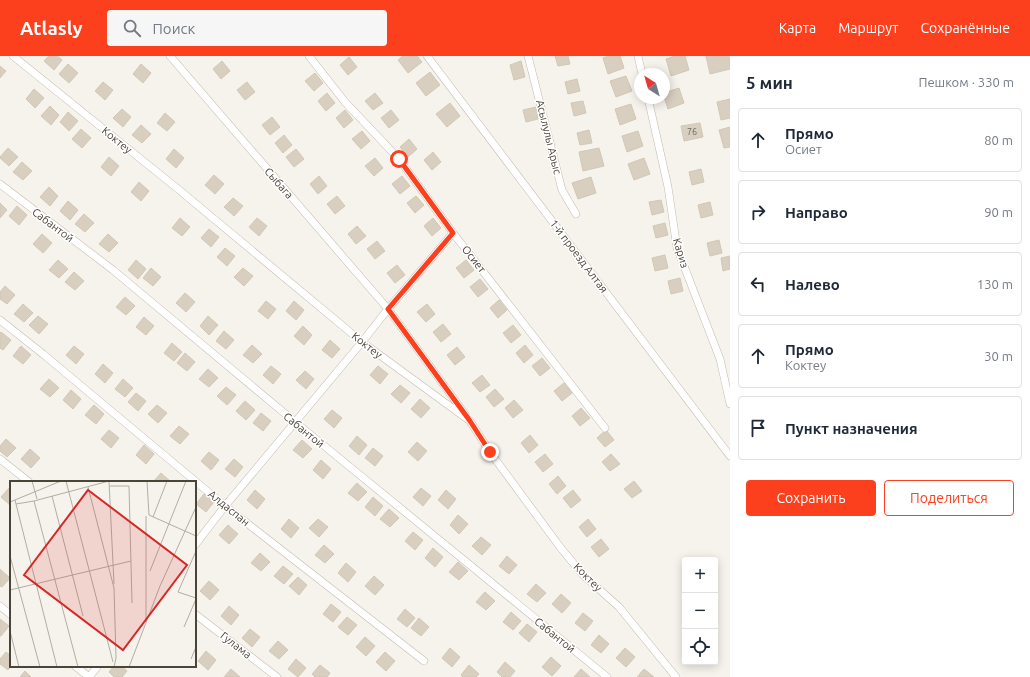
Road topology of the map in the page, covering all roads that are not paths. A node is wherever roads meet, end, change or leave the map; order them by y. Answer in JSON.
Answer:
{"nodes":[{"id":1,"x":13,"y":56,"type":"edge"},
{"id":2,"x":170,"y":56,"type":"edge"},
{"id":3,"x":309,"y":56,"type":"edge"},
{"id":4,"x":427,"y":56,"type":"edge"},
{"id":5,"x":528,"y":56,"type":"edge"},
{"id":6,"x":638,"y":56,"type":"edge"},
{"id":7,"x":641,"y":68,"type":"edge"},
{"id":8,"x":649,"y":104,"type":"edge"},
{"id":9,"x":0,"y":184,"type":"edge"},
{"id":10,"x":576,"y":214,"type":"dead end"},
{"id":11,"x":453,"y":233,"type":"junction"},
{"id":12,"x":388,"y":309,"type":"junction"},
{"id":13,"x":0,"y":320,"type":"edge"},
{"id":14,"x":362,"y":342,"type":"junction"},
{"id":15,"x":730,"y":404,"type":"edge"},
{"id":16,"x":470,"y":421,"type":"junction"},
{"id":17,"x":295,"y":422,"type":"junction"},
{"id":18,"x":605,"y":428,"type":"dead end"},
{"id":19,"x":730,"y":456,"type":"edge"},
{"id":20,"x":0,"y":459,"type":"edge"},
{"id":21,"x":28,"y":481,"type":"edge"},
{"id":22,"x":195,"y":481,"type":"edge"},
{"id":23,"x":196,"y":482,"type":"edge"},
{"id":24,"x":225,"y":506,"type":"junction"},
{"id":25,"x":196,"y":544,"type":"edge"},
{"id":26,"x":0,"y":606,"type":"edge"},
{"id":27,"x":10,"y":614,"type":"edge"},
{"id":28,"x":196,"y":615,"type":"edge"},
{"id":29,"x":424,"y":661,"type":"dead end"},
{"id":30,"x":76,"y":667,"type":"edge"},
{"id":31,"x":97,"y":667,"type":"edge"},
{"id":32,"x":89,"y":677,"type":"edge"},
{"id":33,"x":277,"y":677,"type":"edge"},
{"id":34,"x":607,"y":677,"type":"edge"},
{"id":35,"x":676,"y":677,"type":"edge"}],
"edges":[{"from":1,"to":14,"type":"street","name":"Коктеу"},
{"from":2,"to":12,"type":"street","name":"Сыбага"},
{"from":3,"to":11,"type":"street","name":"Осиет"},
{"from":4,"to":19,"type":"street","name":"1-й проезд Алтая"},
{"from":5,"to":10,"type":"street","name":"Асылулы Арыс"},
{"from":6,"to":7,"type":"street"},
{"from":8,"to":15,"type":"street","name":"Кариз"},
{"from":9,"to":17,"type":"street","name":"Сабантой"},
{"from":11,"to":12,"type":"street"},
{"from":11,"to":18,"type":"street","name":"Осиет"},
{"from":12,"to":14,"type":"street"},
{"from":12,"to":16,"type":"street","name":"Сыбага"},
{"from":13,"to":22,"type":"street","name":"Алдаспан"},
{"from":14,"to":16,"type":"street","name":"Коктеу"},
{"from":14,"to":17,"type":"street"},
{"from":16,"to":35,"type":"street","name":"Коктеу"},
{"from":17,"to":24,"type":"street"},
{"from":17,"to":34,"type":"street","name":"Сабантой"},
{"from":20,"to":21,"type":"street"},
{"from":23,"to":24,"type":"street","name":"Алдаспан"},
{"from":24,"to":25,"type":"street"},
{"from":24,"to":29,"type":"street","name":"Алдаспан"},
{"from":26,"to":27,"type":"street"},
{"from":28,"to":33,"type":"street","name":"Гулама"},
{"from":30,"to":32,"type":"street"},
{"from":31,"to":32,"type":"street"}]}
